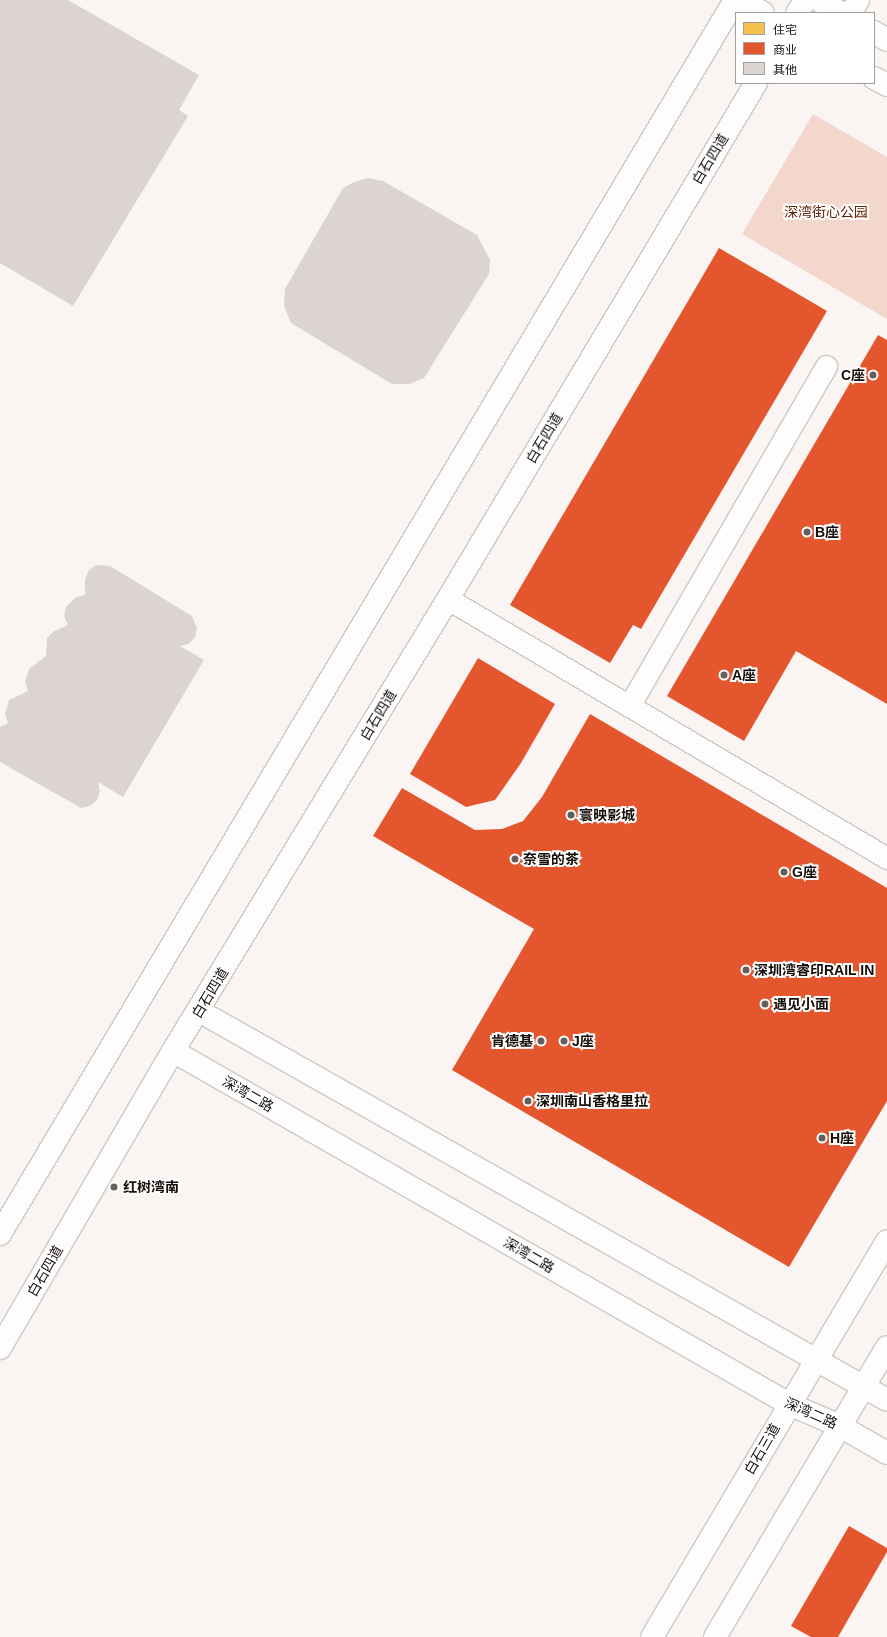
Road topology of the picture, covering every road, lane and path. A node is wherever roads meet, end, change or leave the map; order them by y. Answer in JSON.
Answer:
{"nodes":[{"id":1,"x":735,"y":0,"type":"edge"},
{"id":2,"x":740,"y":0,"type":"edge"},
{"id":3,"x":805,"y":0,"type":"edge"},
{"id":4,"x":818,"y":0,"type":"edge"},
{"id":5,"x":858,"y":0,"type":"edge"},
{"id":6,"x":760,"y":12,"type":"edge"},
{"id":7,"x":798,"y":12,"type":"edge"},
{"id":8,"x":839,"y":12,"type":"edge"},
{"id":9,"x":851,"y":12,"type":"edge"},
{"id":10,"x":875,"y":33,"type":"edge"},
{"id":11,"x":887,"y":40,"type":"edge"},
{"id":12,"x":875,"y":79,"type":"edge"},
{"id":13,"x":755,"y":84,"type":"edge"},
{"id":14,"x":887,"y":85,"type":"edge"},
{"id":15,"x":826,"y":366,"type":"dead end"},
{"id":16,"x":448,"y":599,"type":"junction"},
{"id":17,"x":629,"y":706,"type":"junction"},
{"id":18,"x":887,"y":858,"type":"edge"},
{"id":19,"x":199,"y":1011,"type":"junction"},
{"id":20,"x":173,"y":1051,"type":"junction"},
{"id":21,"x":0,"y":1234,"type":"edge"},
{"id":22,"x":887,"y":1241,"type":"edge"},
{"id":23,"x":887,"y":1347,"type":"edge"},
{"id":24,"x":0,"y":1348,"type":"edge"},
{"id":25,"x":817,"y":1360,"type":"junction"},
{"id":26,"x":863,"y":1387,"type":"junction"},
{"id":27,"x":887,"y":1400,"type":"edge"},
{"id":28,"x":789,"y":1404,"type":"junction"},
{"id":29,"x":840,"y":1426,"type":"junction"},
{"id":30,"x":887,"y":1453,"type":"edge"},
{"id":31,"x":652,"y":1637,"type":"edge"},
{"id":32,"x":715,"y":1637,"type":"edge"}],
"edges":[{"from":1,"to":21,"type":"street"},
{"from":2,"to":6,"type":"street"},
{"from":3,"to":7,"type":"street"},
{"from":4,"to":8,"type":"street"},
{"from":5,"to":9,"type":"street"},
{"from":10,"to":11,"type":"street"},
{"from":12,"to":14,"type":"street"},
{"from":13,"to":16,"type":"street","name":"白石四道"},
{"from":15,"to":17,"type":"street"},
{"from":16,"to":17,"type":"street"},
{"from":16,"to":19,"type":"street","name":"白石四道"},
{"from":17,"to":18,"type":"street"},
{"from":19,"to":20,"type":"street","name":"白石四道"},
{"from":19,"to":25,"type":"street"},
{"from":20,"to":24,"type":"street","name":"白石四道"},
{"from":20,"to":28,"type":"street","name":"深湾二路"},
{"from":22,"to":25,"type":"street","name":"白石三道"},
{"from":23,"to":26,"type":"street"},
{"from":25,"to":26,"type":"street"},
{"from":25,"to":28,"type":"street","name":"白石三道"},
{"from":26,"to":27,"type":"street"},
{"from":26,"to":29,"type":"street"},
{"from":28,"to":29,"type":"street","name":"深湾二路"},
{"from":28,"to":31,"type":"street","name":"白石三道"},
{"from":29,"to":30,"type":"street","name":"深湾二路"},
{"from":29,"to":32,"type":"street"}]}
